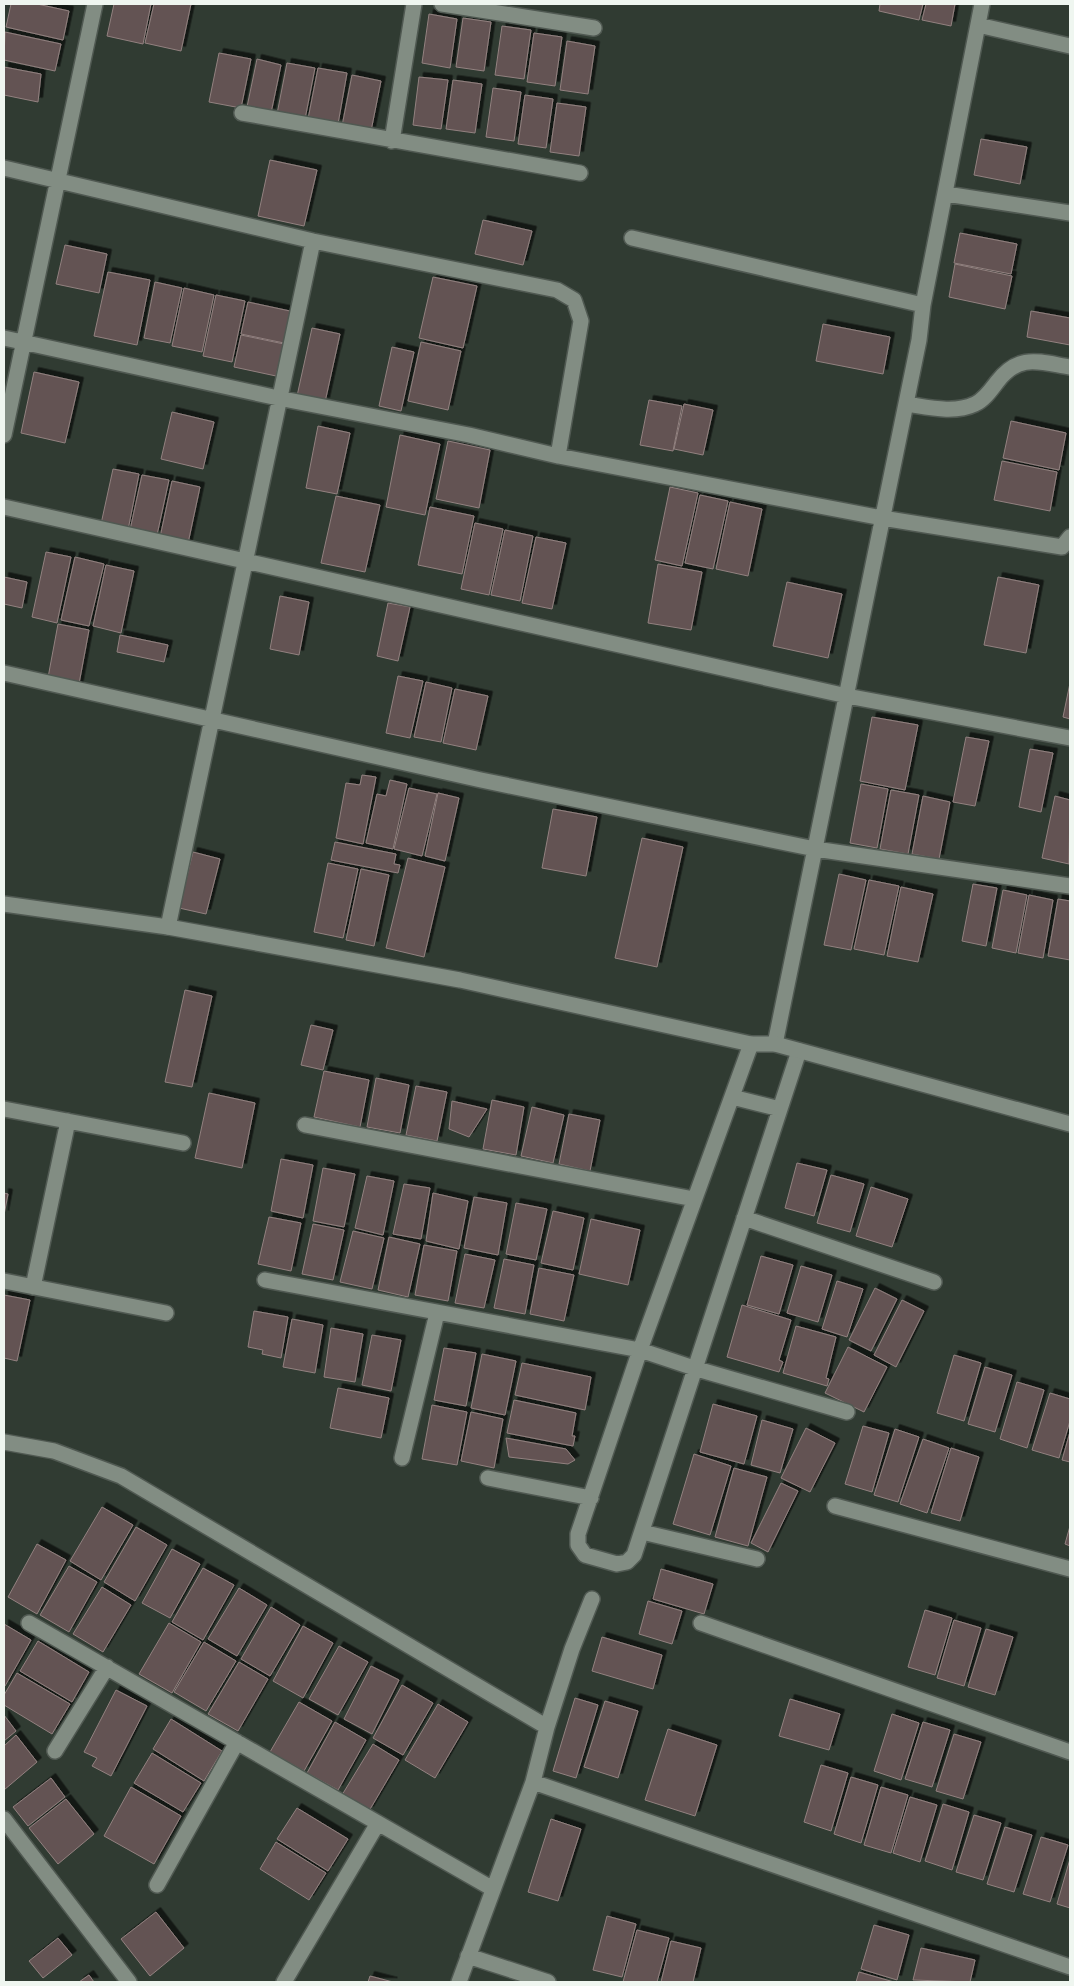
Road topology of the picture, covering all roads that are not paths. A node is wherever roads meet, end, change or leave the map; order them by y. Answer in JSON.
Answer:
{"nodes":[{"id":1,"x":95,"y":4,"type":"edge"},
{"id":2,"x":414,"y":4,"type":"edge"},
{"id":3,"x":442,"y":4,"type":"edge"},
{"id":4,"x":982,"y":4,"type":"edge"},
{"id":5,"x":978,"y":24,"type":"junction"},
{"id":6,"x":594,"y":28,"type":"dead end"},
{"id":7,"x":1070,"y":46,"type":"edge"},
{"id":8,"x":242,"y":113,"type":"dead end"},
{"id":9,"x":392,"y":141,"type":"junction"},
{"id":10,"x":4,"y":168,"type":"edge"},
{"id":11,"x":580,"y":173,"type":"dead end"},
{"id":12,"x":58,"y":180,"type":"junction"},
{"id":13,"x":946,"y":194,"type":"junction"},
{"id":14,"x":1070,"y":214,"type":"edge"},
{"id":15,"x":632,"y":238,"type":"dead end"},
{"id":16,"x":313,"y":241,"type":"junction"},
{"id":17,"x":922,"y":305,"type":"junction"},
{"id":18,"x":4,"y":338,"type":"edge"},
{"id":19,"x":24,"y":342,"type":"junction"},
{"id":20,"x":1070,"y":367,"type":"edge"},
{"id":21,"x":278,"y":398,"type":"junction"},
{"id":22,"x":906,"y":404,"type":"junction"},
{"id":23,"x":4,"y":435,"type":"edge"},
{"id":24,"x":558,"y":456,"type":"junction"},
{"id":25,"x":4,"y":507,"type":"edge"},
{"id":26,"x":882,"y":518,"type":"junction"},
{"id":27,"x":1070,"y":537,"type":"edge"},
{"id":28,"x":244,"y":561,"type":"junction"},
{"id":29,"x":4,"y":674,"type":"edge"},
{"id":30,"x":846,"y":696,"type":"junction"},
{"id":31,"x":212,"y":722,"type":"junction"},
{"id":32,"x":1070,"y":738,"type":"edge"},
{"id":33,"x":815,"y":848,"type":"junction"},
{"id":34,"x":1070,"y":886,"type":"edge"},
{"id":35,"x":4,"y":904,"type":"edge"},
{"id":36,"x":168,"y":928,"type":"junction"},
{"id":37,"x":752,"y":1044,"type":"junction"},
{"id":38,"x":775,"y":1044,"type":"junction"},
{"id":39,"x":799,"y":1051,"type":"junction"},
{"id":40,"x":732,"y":1097,"type":"junction"},
{"id":41,"x":4,"y":1109,"type":"edge"},
{"id":42,"x":780,"y":1109,"type":"junction"},
{"id":43,"x":68,"y":1121,"type":"junction"},
{"id":44,"x":1070,"y":1124,"type":"edge"},
{"id":45,"x":305,"y":1125,"type":"dead end"},
{"id":46,"x":183,"y":1143,"type":"dead end"},
{"id":47,"x":694,"y":1199,"type":"junction"},
{"id":48,"x":744,"y":1218,"type":"junction"},
{"id":49,"x":264,"y":1280,"type":"dead end"},
{"id":50,"x":4,"y":1281,"type":"edge"},
{"id":51,"x":934,"y":1282,"type":"dead end"},
{"id":52,"x":33,"y":1287,"type":"junction"},
{"id":53,"x":437,"y":1312,"type":"junction"},
{"id":54,"x":166,"y":1313,"type":"dead end"},
{"id":55,"x":640,"y":1350,"type":"junction"},
{"id":56,"x":697,"y":1369,"type":"junction"},
{"id":57,"x":847,"y":1412,"type":"dead end"},
{"id":58,"x":4,"y":1444,"type":"edge"},
{"id":59,"x":402,"y":1458,"type":"dead end"},
{"id":60,"x":488,"y":1478,"type":"dead end"},
{"id":61,"x":590,"y":1498,"type":"junction"},
{"id":62,"x":834,"y":1506,"type":"dead end"},
{"id":63,"x":642,"y":1532,"type":"junction"},
{"id":64,"x":757,"y":1559,"type":"dead end"},
{"id":65,"x":1070,"y":1568,"type":"edge"},
{"id":66,"x":592,"y":1599,"type":"dead end"},
{"id":67,"x":29,"y":1622,"type":"dead end"},
{"id":68,"x":701,"y":1623,"type":"dead end"},
{"id":69,"x":107,"y":1667,"type":"junction"},
{"id":70,"x":546,"y":1727,"type":"junction"},
{"id":71,"x":237,"y":1742,"type":"junction"},
{"id":72,"x":55,"y":1751,"type":"dead end"},
{"id":73,"x":1070,"y":1752,"type":"edge"},
{"id":74,"x":533,"y":1782,"type":"junction"},
{"id":75,"x":4,"y":1819,"type":"edge"},
{"id":76,"x":378,"y":1823,"type":"junction"},
{"id":77,"x":157,"y":1885,"type":"dead end"},
{"id":78,"x":493,"y":1889,"type":"junction"},
{"id":79,"x":468,"y":1956,"type":"junction"},
{"id":80,"x":1070,"y":1967,"type":"edge"},
{"id":81,"x":129,"y":1982,"type":"edge"},
{"id":82,"x":284,"y":1982,"type":"edge"},
{"id":83,"x":459,"y":1982,"type":"edge"},
{"id":84,"x":548,"y":1982,"type":"edge"}],
"edges":[{"from":1,"to":12,"type":"street"},
{"from":2,"to":9,"type":"street"},
{"from":3,"to":6,"type":"street"},
{"from":4,"to":5,"type":"street"},
{"from":5,"to":7,"type":"street"},
{"from":5,"to":13,"type":"street"},
{"from":8,"to":9,"type":"street"},
{"from":9,"to":11,"type":"street"},
{"from":10,"to":12,"type":"street"},
{"from":12,"to":16,"type":"street"},
{"from":12,"to":19,"type":"street"},
{"from":13,"to":14,"type":"street"},
{"from":13,"to":17,"type":"street"},
{"from":15,"to":17,"type":"street"},
{"from":16,"to":21,"type":"street"},
{"from":16,"to":24,"type":"street"},
{"from":17,"to":22,"type":"street"},
{"from":18,"to":19,"type":"street"},
{"from":19,"to":21,"type":"street"},
{"from":19,"to":23,"type":"street"},
{"from":20,"to":22,"type":"street"},
{"from":21,"to":24,"type":"street"},
{"from":21,"to":28,"type":"street"},
{"from":22,"to":26,"type":"street"},
{"from":24,"to":26,"type":"street"},
{"from":25,"to":28,"type":"street"},
{"from":26,"to":27,"type":"street"},
{"from":26,"to":30,"type":"street"},
{"from":28,"to":30,"type":"street"},
{"from":28,"to":31,"type":"street"},
{"from":29,"to":31,"type":"street"},
{"from":30,"to":32,"type":"street"},
{"from":30,"to":33,"type":"street"},
{"from":31,"to":33,"type":"street"},
{"from":31,"to":36,"type":"street"},
{"from":33,"to":34,"type":"street"},
{"from":33,"to":38,"type":"street"},
{"from":35,"to":36,"type":"street"},
{"from":36,"to":37,"type":"street"},
{"from":37,"to":38,"type":"street"},
{"from":37,"to":40,"type":"street"},
{"from":38,"to":39,"type":"street"},
{"from":39,"to":42,"type":"street"},
{"from":39,"to":44,"type":"street"},
{"from":40,"to":42,"type":"street"},
{"from":40,"to":47,"type":"street"},
{"from":41,"to":43,"type":"street"},
{"from":42,"to":48,"type":"street"},
{"from":43,"to":46,"type":"street"},
{"from":43,"to":52,"type":"street"},
{"from":45,"to":47,"type":"street"},
{"from":47,"to":55,"type":"street"},
{"from":48,"to":51,"type":"street"},
{"from":48,"to":56,"type":"street"},
{"from":49,"to":53,"type":"street"},
{"from":50,"to":52,"type":"street"},
{"from":52,"to":54,"type":"street"},
{"from":53,"to":55,"type":"street"},
{"from":53,"to":59,"type":"street"},
{"from":55,"to":56,"type":"street"},
{"from":55,"to":61,"type":"street"},
{"from":56,"to":57,"type":"street"},
{"from":56,"to":63,"type":"street"},
{"from":58,"to":70,"type":"street"},
{"from":60,"to":61,"type":"street"},
{"from":61,"to":63,"type":"street"},
{"from":62,"to":65,"type":"street"},
{"from":63,"to":64,"type":"street"},
{"from":66,"to":70,"type":"street"},
{"from":67,"to":69,"type":"street"},
{"from":68,"to":73,"type":"street"},
{"from":69,"to":71,"type":"street"},
{"from":69,"to":72,"type":"street"},
{"from":70,"to":74,"type":"street"},
{"from":71,"to":76,"type":"street"},
{"from":71,"to":77,"type":"street"},
{"from":74,"to":78,"type":"street"},
{"from":74,"to":80,"type":"street"},
{"from":75,"to":81,"type":"street"},
{"from":76,"to":78,"type":"street"},
{"from":76,"to":82,"type":"street"},
{"from":78,"to":79,"type":"street"},
{"from":79,"to":83,"type":"street"},
{"from":79,"to":84,"type":"street"}]}
